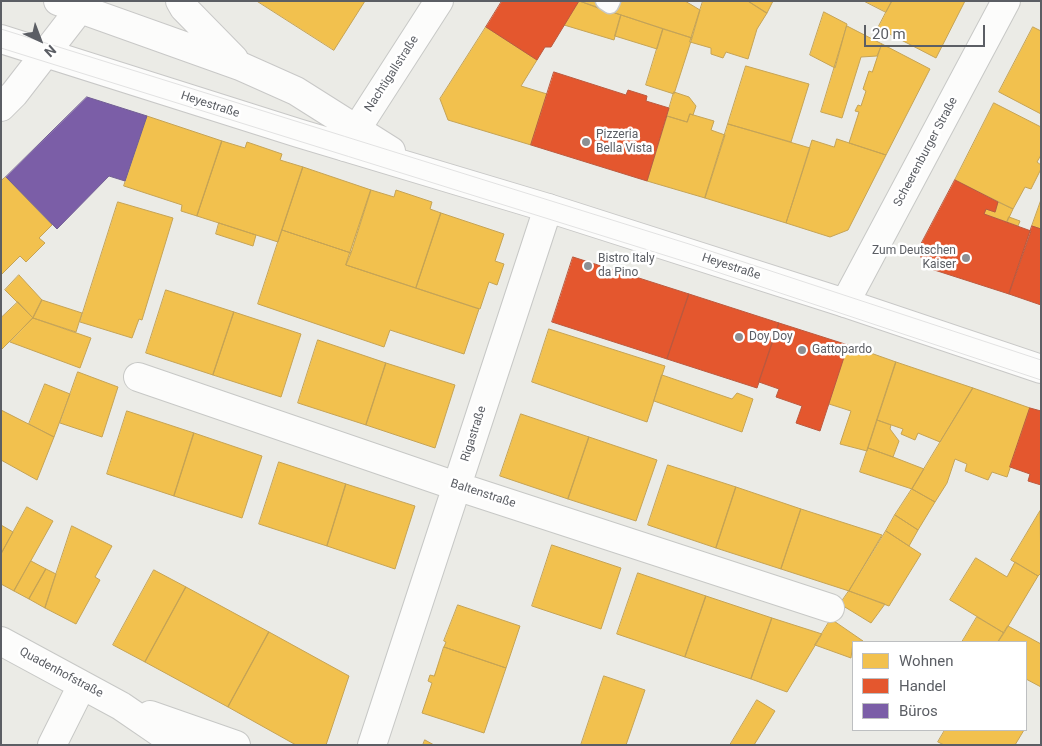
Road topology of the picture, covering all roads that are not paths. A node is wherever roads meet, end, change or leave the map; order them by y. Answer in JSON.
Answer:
{"nodes":[{"id":1,"x":180,"y":1,"type":"edge"},
{"id":2,"x":439,"y":1,"type":"edge"},
{"id":3,"x":604,"y":1,"type":"edge"},
{"id":4,"x":612,"y":1,"type":"edge"},
{"id":5,"x":1006,"y":1,"type":"edge"},
{"id":6,"x":74,"y":4,"type":"edge"},
{"id":7,"x":1,"y":39,"type":"edge"},
{"id":8,"x":46,"y":53,"type":"junction"},
{"id":9,"x":240,"y":66,"type":"junction"},
{"id":10,"x":1,"y":107,"type":"edge"},
{"id":11,"x":350,"y":138,"type":"junction"},
{"id":12,"x":548,"y":208,"type":"junction"},
{"id":13,"x":845,"y":303,"type":"junction"},
{"id":14,"x":1041,"y":369,"type":"edge"},
{"id":15,"x":138,"y":377,"type":"dead end"},
{"id":16,"x":456,"y":486,"type":"junction"},
{"id":17,"x":830,"y":608,"type":"dead end"},
{"id":18,"x":1,"y":641,"type":"edge"},
{"id":19,"x":82,"y":685,"type":"junction"},
{"id":20,"x":121,"y":706,"type":"junction"},
{"id":21,"x":52,"y":745,"type":"edge"},
{"id":22,"x":178,"y":745,"type":"edge"},
{"id":23,"x":236,"y":745,"type":"edge"},
{"id":24,"x":372,"y":745,"type":"edge"}],
"edges":[{"from":1,"to":9,"type":"street"},
{"from":2,"to":11,"type":"street","name":"Nachtigallstraße"},
{"from":3,"to":4,"type":"lane"},
{"from":5,"to":13,"type":"street","name":"Scheerenburger Straße"},
{"from":6,"to":8,"type":"street"},
{"from":6,"to":9,"type":"street","name":"Heyestraße"},
{"from":7,"to":8,"type":"street","name":"Heyestraße"},
{"from":8,"to":10,"type":"street"},
{"from":8,"to":11,"type":"street","name":"Heyestraße"},
{"from":9,"to":11,"type":"street","name":"Heyestraße"},
{"from":11,"to":12,"type":"street","name":"Heyestraße"},
{"from":12,"to":13,"type":"street","name":"Heyestraße"},
{"from":12,"to":16,"type":"street","name":"Rigastraße"},
{"from":13,"to":14,"type":"street","name":"Heyestraße"},
{"from":15,"to":16,"type":"street","name":"Baltenstraße"},
{"from":16,"to":17,"type":"street","name":"Baltenstraße"},
{"from":16,"to":24,"type":"street","name":"Rigastraße"},
{"from":18,"to":19,"type":"street","name":"Quadenhofstraße"},
{"from":19,"to":20,"type":"street","name":"Quadenhofstraße"},
{"from":19,"to":21,"type":"street"},
{"from":20,"to":22,"type":"street","name":"Quadenhofstraße"},
{"from":20,"to":23,"type":"street","name":"Quadenhofstraße"}]}
